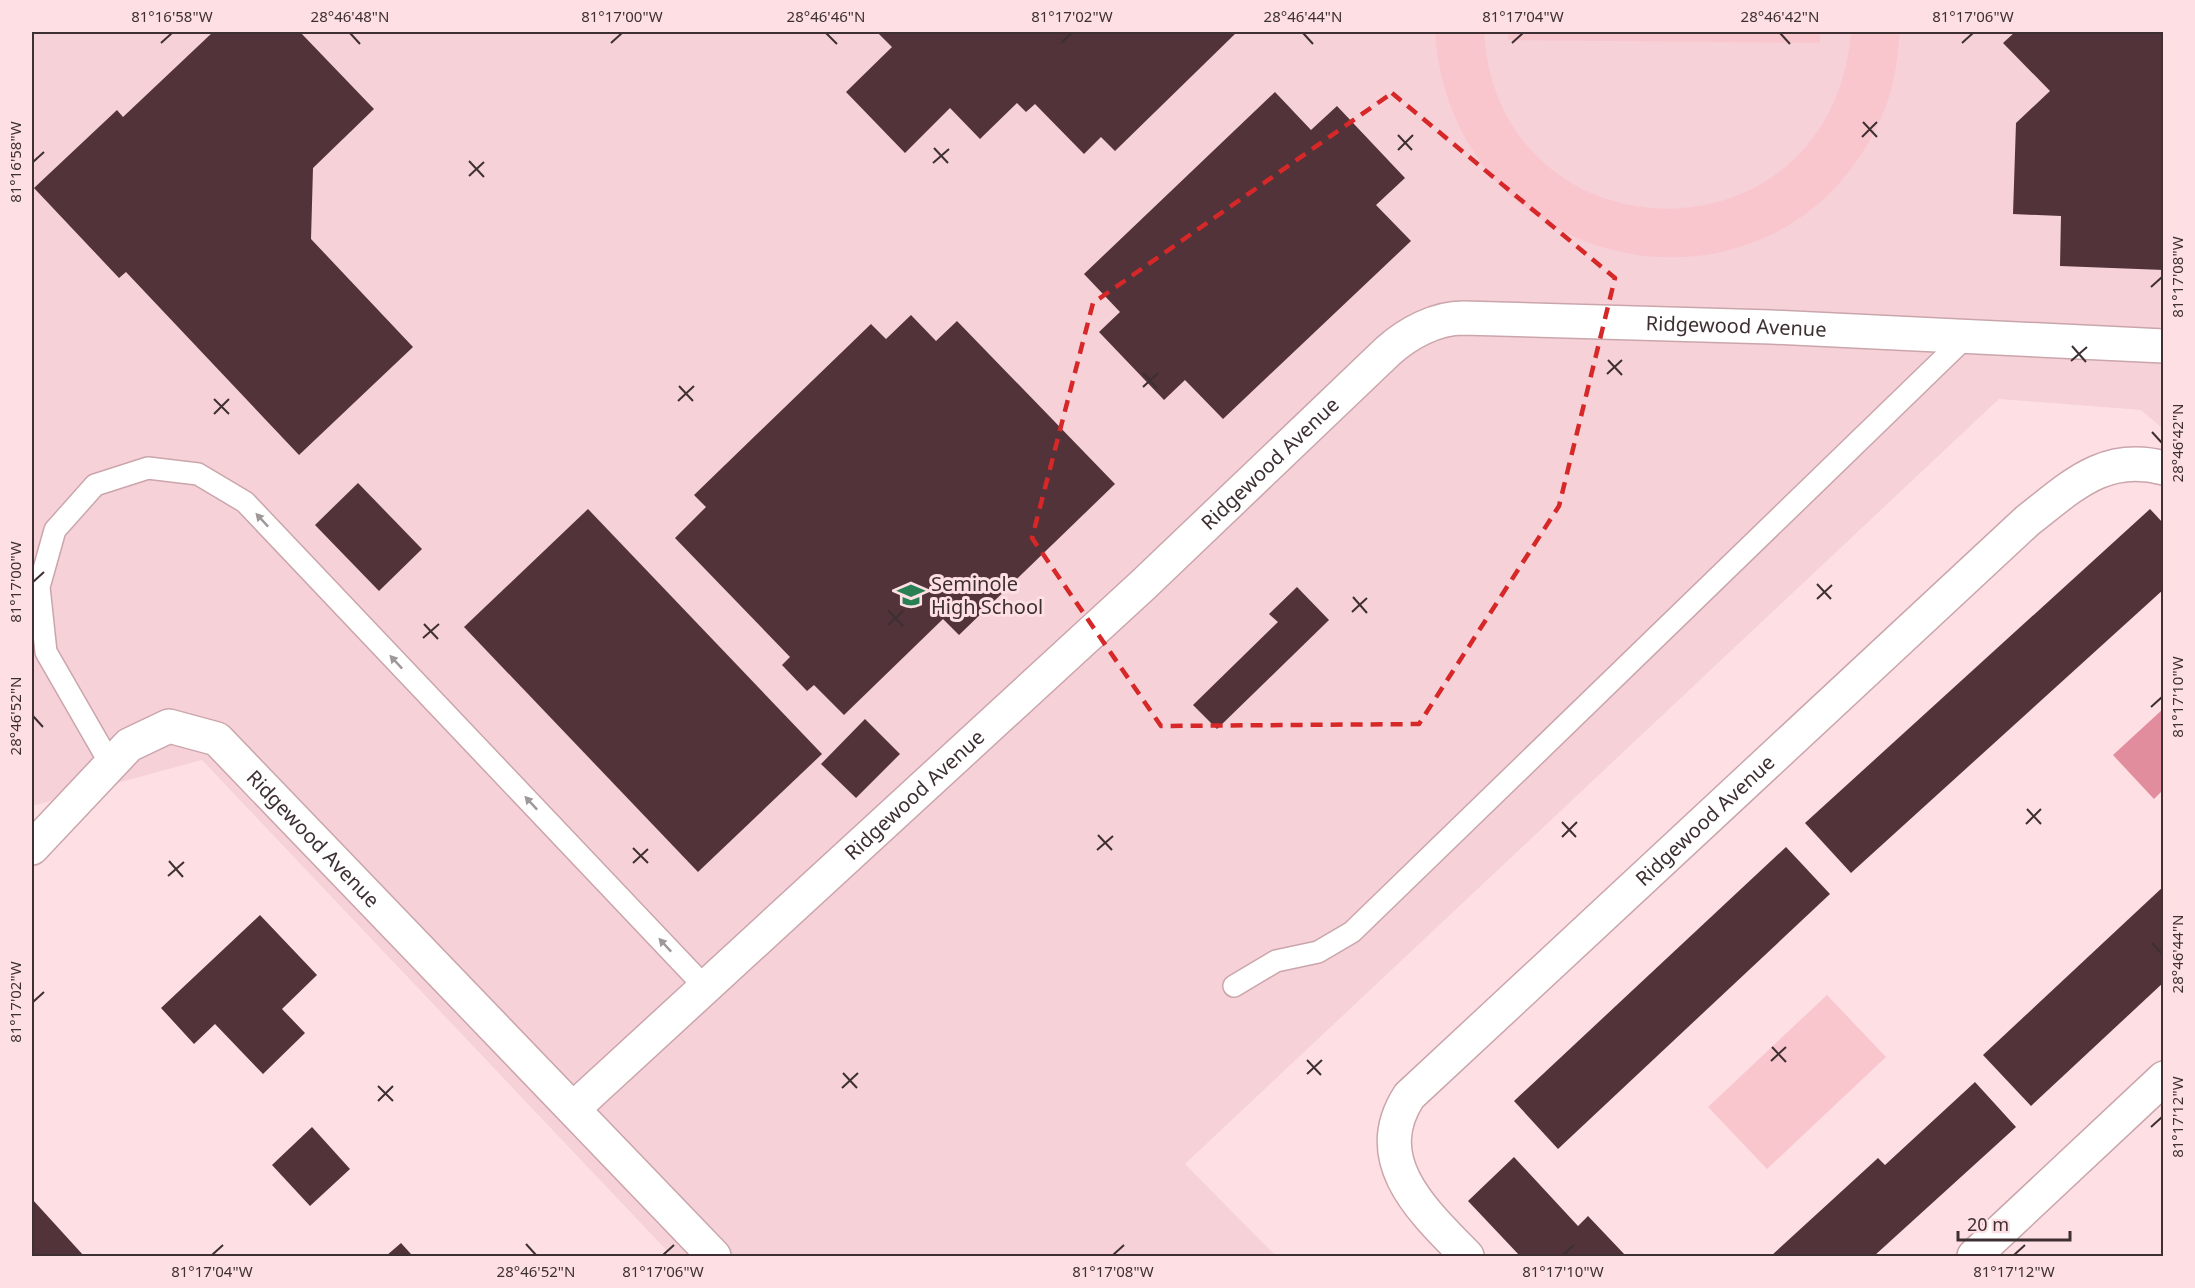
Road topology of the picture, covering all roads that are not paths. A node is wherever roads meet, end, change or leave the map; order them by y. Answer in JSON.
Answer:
{"nodes":[{"id":1,"x":1967,"y":336,"type":"junction"},
{"id":2,"x":2163,"y":346,"type":"edge"},
{"id":3,"x":2163,"y":468,"type":"edge"},
{"id":4,"x":111,"y":765,"type":"junction"},
{"id":5,"x":32,"y":848,"type":"edge"},
{"id":6,"x":1234,"y":986,"type":"dead end"},
{"id":7,"x":705,"y":987,"type":"junction"},
{"id":8,"x":2163,"y":1078,"type":"edge"},
{"id":9,"x":573,"y":1109,"type":"junction"},
{"id":10,"x":714,"y":1257,"type":"edge"},
{"id":11,"x":1467,"y":1257,"type":"edge"},
{"id":12,"x":1974,"y":1257,"type":"edge"}],
"edges":[{"from":1,"to":2,"type":"street","name":"Ridgewood Avenue"},
{"from":1,"to":6,"type":"lane"},
{"from":1,"to":7,"type":"street","name":"Ridgewood Avenue"},
{"from":3,"to":11,"type":"street","name":"Ridgewood Avenue"},
{"from":4,"to":5,"type":"street","name":"Ridgewood Avenue"},
{"from":7,"to":4,"type":"lane","one_way":true},
{"from":4,"to":9,"type":"street","name":"Ridgewood Avenue"},
{"from":7,"to":9,"type":"street","name":"Ridgewood Avenue"},
{"from":8,"to":12,"type":"street"},
{"from":9,"to":10,"type":"street","name":"Ridgewood Avenue"}]}
